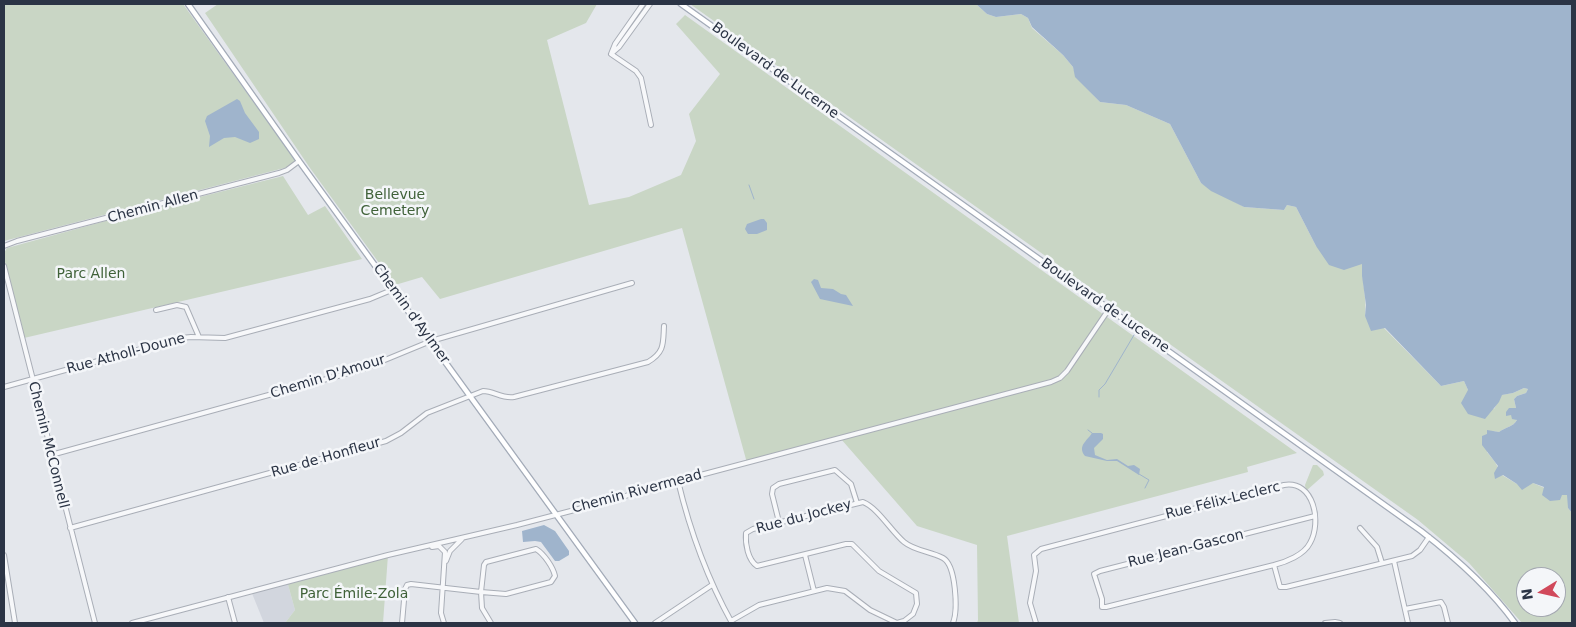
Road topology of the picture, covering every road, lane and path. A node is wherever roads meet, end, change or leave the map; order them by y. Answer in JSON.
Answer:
{"nodes":[{"id":1,"x":188,"y":4,"type":"edge"},
{"id":2,"x":643,"y":4,"type":"edge"},
{"id":3,"x":650,"y":4,"type":"edge"},
{"id":4,"x":682,"y":4,"type":"edge"},
{"id":5,"x":611,"y":54,"type":"junction"},
{"id":6,"x":651,"y":125,"type":"dead end"},
{"id":7,"x":299,"y":161,"type":"junction"},
{"id":8,"x":4,"y":246,"type":"edge"},
{"id":9,"x":4,"y":266,"type":"edge"},
{"id":10,"x":632,"y":283,"type":"dead end"},
{"id":11,"x":394,"y":289,"type":"junction"},
{"id":12,"x":1109,"y":309,"type":"junction"},
{"id":13,"x":156,"y":310,"type":"dead end"},
{"id":14,"x":664,"y":326,"type":"dead end"},
{"id":15,"x":199,"y":337,"type":"junction"},
{"id":16,"x":431,"y":341,"type":"junction"},
{"id":17,"x":32,"y":379,"type":"junction"},
{"id":18,"x":4,"y":387,"type":"edge"},
{"id":19,"x":470,"y":396,"type":"junction"},
{"id":20,"x":51,"y":455,"type":"junction"},
{"id":21,"x":678,"y":481,"type":"junction"},
{"id":22,"x":856,"y":503,"type":"junction"},
{"id":23,"x":556,"y":514,"type":"junction"},
{"id":24,"x":1315,"y":516,"type":"junction"},
{"id":25,"x":779,"y":522,"type":"junction"},
{"id":26,"x":70,"y":528,"type":"junction"},
{"id":27,"x":1360,"y":528,"type":"dead end"},
{"id":28,"x":476,"y":535,"type":"junction"},
{"id":29,"x":1429,"y":537,"type":"junction"},
{"id":30,"x":450,"y":540,"type":"junction"},
{"id":31,"x":422,"y":547,"type":"junction"},
{"id":32,"x":4,"y":555,"type":"edge"},
{"id":33,"x":805,"y":555,"type":"junction"},
{"id":34,"x":1394,"y":561,"type":"junction"},
{"id":35,"x":1382,"y":563,"type":"junction"},
{"id":36,"x":445,"y":564,"type":"junction"},
{"id":37,"x":1274,"y":565,"type":"junction"},
{"id":38,"x":712,"y":585,"type":"junction"},
{"id":39,"x":443,"y":587,"type":"junction"},
{"id":40,"x":814,"y":591,"type":"junction"},
{"id":41,"x":481,"y":592,"type":"junction"},
{"id":42,"x":228,"y":597,"type":"junction"},
{"id":43,"x":1405,"y":609,"type":"junction"},
{"id":44,"x":732,"y":622,"type":"edge"},
{"id":45,"x":15,"y":623,"type":"edge"},
{"id":46,"x":95,"y":623,"type":"edge"},
{"id":47,"x":132,"y":623,"type":"edge"},
{"id":48,"x":235,"y":623,"type":"edge"},
{"id":49,"x":402,"y":623,"type":"edge"},
{"id":50,"x":444,"y":623,"type":"edge"},
{"id":51,"x":492,"y":623,"type":"edge"},
{"id":52,"x":635,"y":623,"type":"edge"},
{"id":53,"x":655,"y":623,"type":"edge"},
{"id":54,"x":953,"y":623,"type":"edge"},
{"id":55,"x":1036,"y":623,"type":"edge"},
{"id":56,"x":1325,"y":623,"type":"edge"},
{"id":57,"x":1340,"y":623,"type":"edge"},
{"id":58,"x":1408,"y":623,"type":"edge"},
{"id":59,"x":1448,"y":623,"type":"edge"},
{"id":60,"x":1515,"y":623,"type":"edge"}],
"edges":[{"from":1,"to":7,"type":"main road","name":"Chemin d'Aylmer"},
{"from":2,"to":5,"type":"street"},
{"from":3,"to":5,"type":"street"},
{"from":4,"to":12,"type":"main road","name":"Boulevard de Lucerne"},
{"from":5,"to":6,"type":"street"},
{"from":7,"to":8,"type":"street","name":"Chemin Allen"},
{"from":7,"to":11,"type":"main road","name":"Chemin d'Aylmer"},
{"from":9,"to":17,"type":"street","name":"Chemin McConnell"},
{"from":10,"to":16,"type":"street","name":"Chemin D'Amour"},
{"from":11,"to":15,"type":"street","name":"Rue Atholl-Doune"},
{"from":11,"to":16,"type":"main road","name":"Chemin d'Aylmer"},
{"from":12,"to":21,"type":"street","name":"Chemin Rivermead"},
{"from":12,"to":29,"type":"main road","name":"Boulevard de Lucerne"},
{"from":13,"to":15,"type":"street"},
{"from":14,"to":19,"type":"street","name":"Rue de Honfleur"},
{"from":15,"to":17,"type":"street","name":"Rue Atholl-Doune"},
{"from":16,"to":19,"type":"main road","name":"Chemin d'Aylmer"},
{"from":16,"to":20,"type":"street","name":"Chemin D'Amour"},
{"from":17,"to":18,"type":"street","name":"Rue Atholl-Doune"},
{"from":17,"to":20,"type":"street","name":"Chemin McConnell"},
{"from":19,"to":23,"type":"main road","name":"Chemin d'Aylmer"},
{"from":19,"to":26,"type":"street","name":"Rue de Honfleur"},
{"from":20,"to":26,"type":"street","name":"Chemin McConnell"},
{"from":21,"to":23,"type":"street","name":"Chemin Rivermead"},
{"from":21,"to":38,"type":"street"},
{"from":22,"to":25,"type":"street","name":"Rue du Jockey"},
{"from":22,"to":25,"type":"street"},
{"from":22,"to":54,"type":"street","name":"Rue du Jockey"},
{"from":23,"to":28,"type":"street","name":"Chemin Rivermead"},
{"from":23,"to":52,"type":"main road","name":"Chemin d'Aylmer"},
{"from":24,"to":37,"type":"street"},
{"from":24,"to":37,"type":"street","name":"Rue Jean-Gascon"},
{"from":24,"to":55,"type":"street","name":"Rue Félix-Leclerc"},
{"from":25,"to":33,"type":"street","name":"Rue du Jockey"},
{"from":26,"to":46,"type":"street","name":"Chemin McConnell"},
{"from":27,"to":35,"type":"street"},
{"from":28,"to":30,"type":"street","name":"Chemin Rivermead"},
{"from":28,"to":36,"type":"street"},
{"from":29,"to":34,"type":"street"},
{"from":29,"to":60,"type":"main road","name":"Boulevard de Lucerne"},
{"from":30,"to":31,"type":"street","name":"Chemin Rivermead"},
{"from":30,"to":36,"type":"street"},
{"from":31,"to":36,"type":"street"},
{"from":31,"to":42,"type":"street","name":"Chemin Rivermead"},
{"from":32,"to":45,"type":"street"},
{"from":33,"to":40,"type":"street"},
{"from":33,"to":40,"type":"street","name":"Rue du Jockey"},
{"from":34,"to":35,"type":"street"},
{"from":34,"to":43,"type":"street"},
{"from":35,"to":37,"type":"street"},
{"from":36,"to":39,"type":"street"},
{"from":38,"to":44,"type":"street"},
{"from":38,"to":53,"type":"street"},
{"from":39,"to":41,"type":"street"},
{"from":39,"to":49,"type":"street"},
{"from":39,"to":50,"type":"street"},
{"from":40,"to":44,"type":"street","name":"Rue du Jockey"},
{"from":41,"to":41,"type":"street"},
{"from":41,"to":51,"type":"street"},
{"from":42,"to":47,"type":"street","name":"Chemin Rivermead"},
{"from":42,"to":48,"type":"street"},
{"from":43,"to":58,"type":"street"},
{"from":43,"to":59,"type":"street"},
{"from":56,"to":57,"type":"street"}]}
